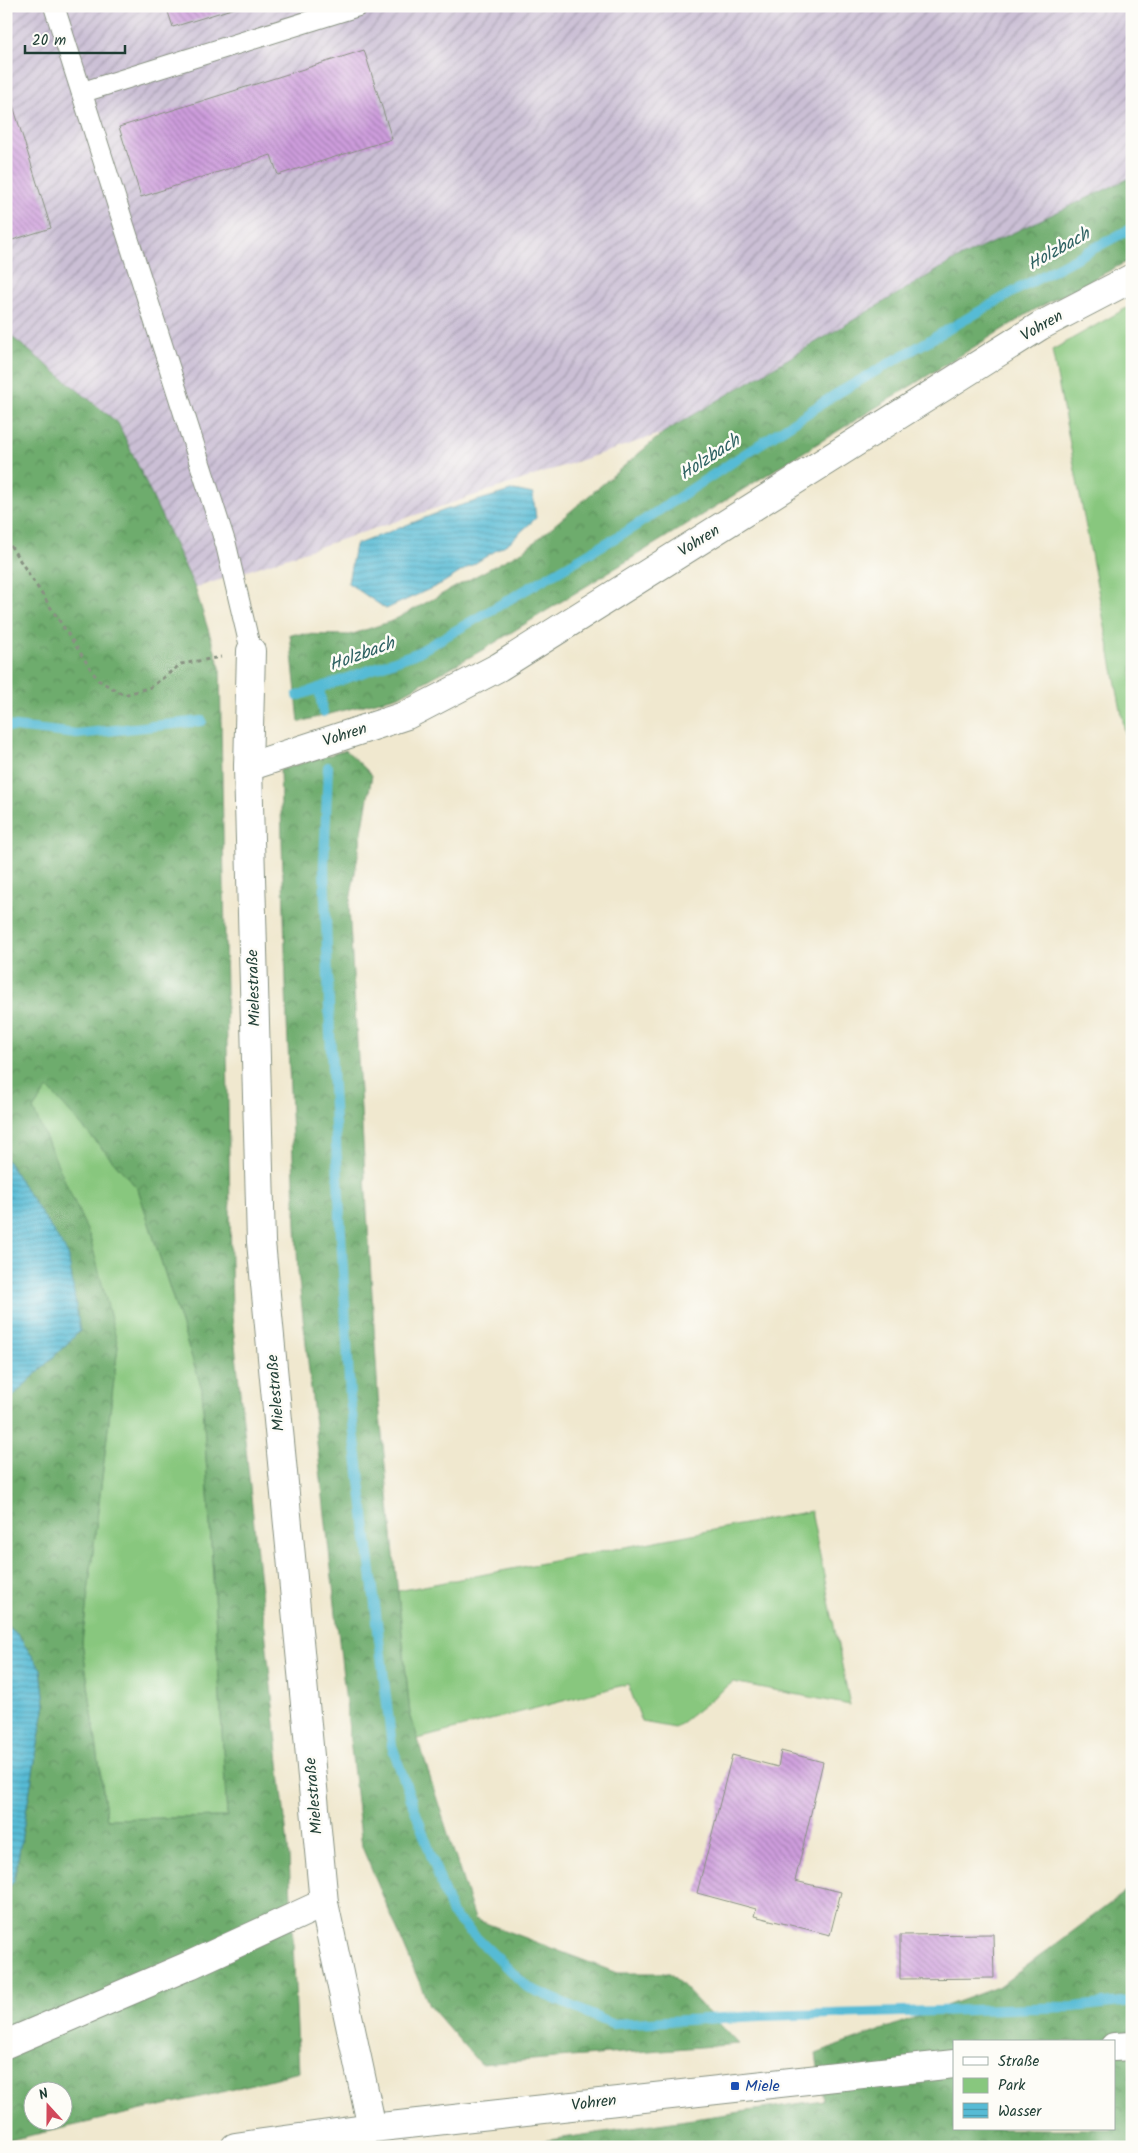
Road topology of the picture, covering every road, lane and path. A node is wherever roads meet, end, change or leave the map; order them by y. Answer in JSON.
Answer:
{"nodes":[{"id":1,"x":54,"y":6,"type":"edge"},
{"id":2,"x":358,"y":6,"type":"edge"},
{"id":3,"x":83,"y":92,"type":"junction"},
{"id":4,"x":1132,"y":278,"type":"edge"},
{"id":5,"x":6,"y":539,"type":"edge"},
{"id":6,"x":251,"y":651,"type":"junction"},
{"id":7,"x":248,"y":767,"type":"junction"},
{"id":8,"x":324,"y":1903,"type":"junction"},
{"id":9,"x":6,"y":2044,"type":"edge"},
{"id":10,"x":1132,"y":2046,"type":"edge"},
{"id":11,"x":1116,"y":2047,"type":"edge"},
{"id":12,"x":953,"y":2064,"type":"edge"},
{"id":13,"x":372,"y":2128,"type":"junction"},
{"id":14,"x":235,"y":2147,"type":"edge"}],
"edges":[{"from":1,"to":3,"type":"lane"},
{"from":2,"to":3,"type":"lane"},
{"from":3,"to":6,"type":"lane"},
{"from":4,"to":7,"type":"street","name":"Vohren"},
{"from":5,"to":6,"type":"path"},
{"from":6,"to":7,"type":"street","name":"Mielestraße"},
{"from":7,"to":8,"type":"street","name":"Mielestraße"},
{"from":8,"to":9,"type":"street"},
{"from":8,"to":13,"type":"street","name":"Mielestraße"},
{"from":10,"to":11,"type":"street"},
{"from":12,"to":13,"type":"street","name":"Vohren"},
{"from":13,"to":14,"type":"street","name":"Vohren"}]}
